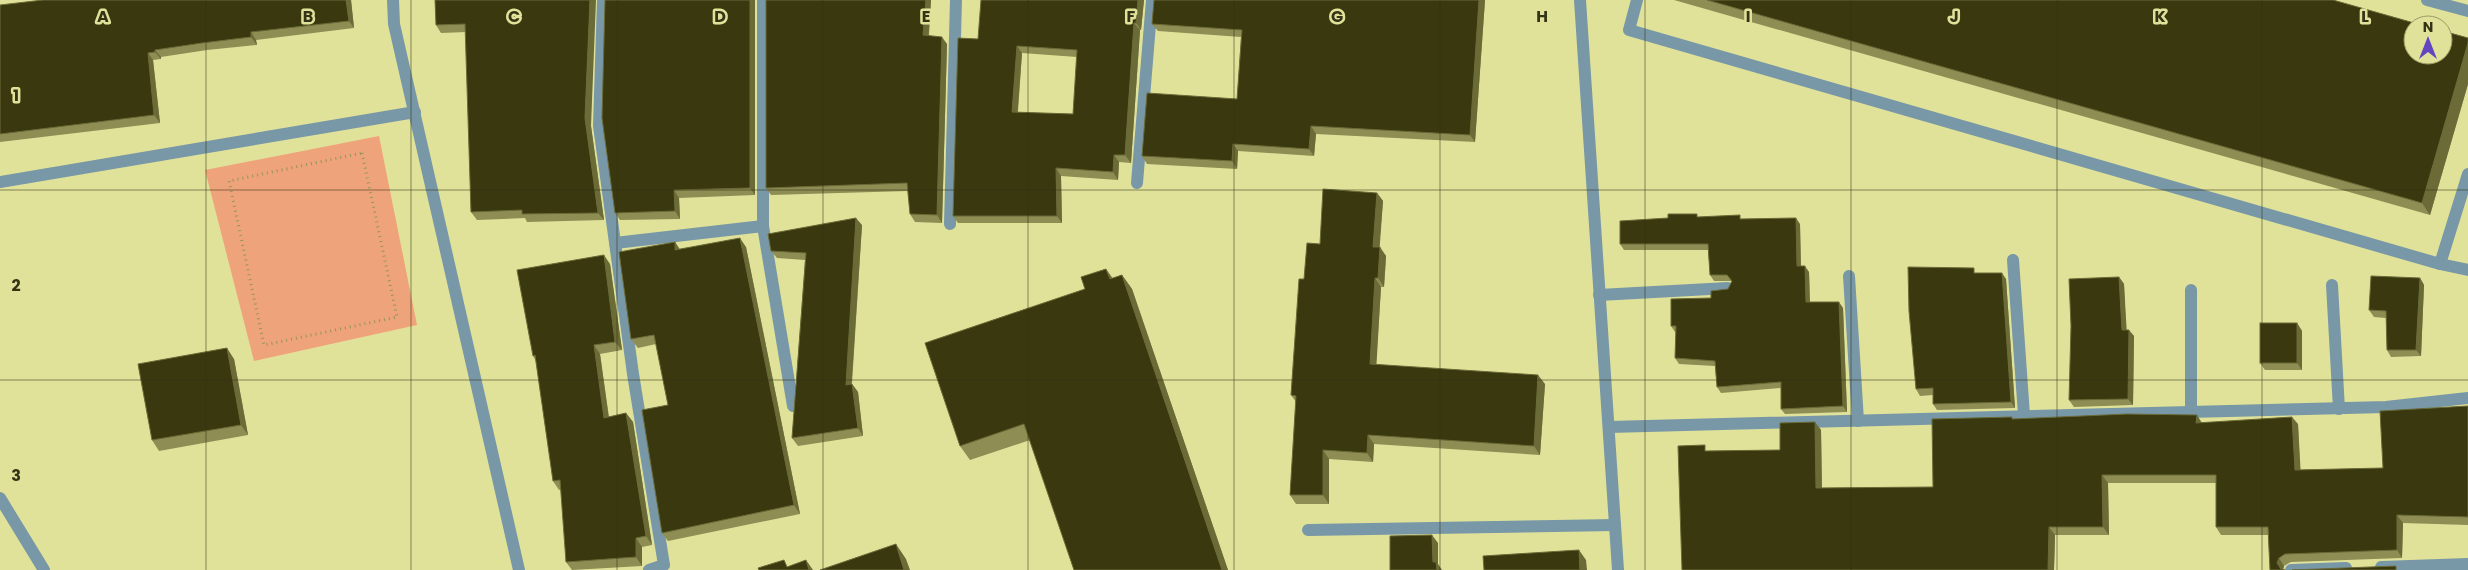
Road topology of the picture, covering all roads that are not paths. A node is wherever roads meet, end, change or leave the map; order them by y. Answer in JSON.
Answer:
{"nodes":[{"id":1,"x":394,"y":0,"type":"edge"},
{"id":2,"x":603,"y":0,"type":"edge"},
{"id":3,"x":763,"y":0,"type":"edge"},
{"id":4,"x":956,"y":0,"type":"edge"},
{"id":5,"x":1152,"y":0,"type":"edge"},
{"id":6,"x":1580,"y":0,"type":"edge"},
{"id":7,"x":1637,"y":0,"type":"edge"},
{"id":8,"x":2427,"y":0,"type":"edge"},
{"id":9,"x":2468,"y":11,"type":"edge"},
{"id":10,"x":414,"y":112,"type":"junction"},
{"id":11,"x":2468,"y":174,"type":"edge"},
{"id":12,"x":0,"y":182,"type":"edge"},
{"id":13,"x":1137,"y":183,"type":"dead end"},
{"id":14,"x":950,"y":224,"type":"dead end"},
{"id":15,"x":763,"y":226,"type":"junction"},
{"id":16,"x":615,"y":243,"type":"junction"},
{"id":17,"x":2013,"y":260,"type":"dead end"},
{"id":18,"x":2440,"y":264,"type":"junction"},
{"id":19,"x":2468,"y":270,"type":"edge"},
{"id":20,"x":1850,"y":276,"type":"dead end"},
{"id":21,"x":2332,"y":285,"type":"dead end"},
{"id":22,"x":1728,"y":288,"type":"edge"},
{"id":23,"x":2191,"y":290,"type":"dead end"},
{"id":24,"x":1599,"y":295,"type":"junction"},
{"id":25,"x":2468,"y":398,"type":"edge"},
{"id":26,"x":793,"y":406,"type":"edge"},
{"id":27,"x":2338,"y":409,"type":"junction"},
{"id":28,"x":2191,"y":413,"type":"junction"},
{"id":29,"x":2024,"y":415,"type":"junction"},
{"id":30,"x":1858,"y":421,"type":"junction"},
{"id":31,"x":1609,"y":427,"type":"junction"},
{"id":32,"x":0,"y":498,"type":"edge"},
{"id":33,"x":1615,"y":525,"type":"junction"},
{"id":34,"x":1308,"y":530,"type":"dead end"},
{"id":35,"x":2468,"y":564,"type":"edge"},
{"id":36,"x":44,"y":570,"type":"edge"},
{"id":37,"x":519,"y":570,"type":"edge"},
{"id":38,"x":649,"y":570,"type":"edge"},
{"id":39,"x":1618,"y":570,"type":"edge"},
{"id":40,"x":2291,"y":570,"type":"edge"}],
"edges":[{"from":1,"to":10,"type":"street"},
{"from":2,"to":16,"type":"street"},
{"from":3,"to":15,"type":"street"},
{"from":4,"to":14,"type":"street"},
{"from":5,"to":13,"type":"street"},
{"from":6,"to":24,"type":"street"},
{"from":7,"to":18,"type":"street"},
{"from":8,"to":9,"type":"street"},
{"from":10,"to":12,"type":"street"},
{"from":10,"to":37,"type":"street"},
{"from":11,"to":18,"type":"street"},
{"from":15,"to":16,"type":"street"},
{"from":15,"to":26,"type":"street"},
{"from":16,"to":38,"type":"street"},
{"from":17,"to":29,"type":"street"},
{"from":18,"to":19,"type":"street"},
{"from":20,"to":30,"type":"street"},
{"from":21,"to":27,"type":"street"},
{"from":22,"to":24,"type":"street"},
{"from":23,"to":28,"type":"street"},
{"from":24,"to":31,"type":"street"},
{"from":25,"to":27,"type":"street"},
{"from":27,"to":28,"type":"street"},
{"from":28,"to":29,"type":"street"},
{"from":29,"to":30,"type":"street"},
{"from":30,"to":31,"type":"street"},
{"from":31,"to":33,"type":"street"},
{"from":32,"to":36,"type":"street"},
{"from":33,"to":34,"type":"street"},
{"from":33,"to":39,"type":"street"},
{"from":35,"to":40,"type":"street"}]}
